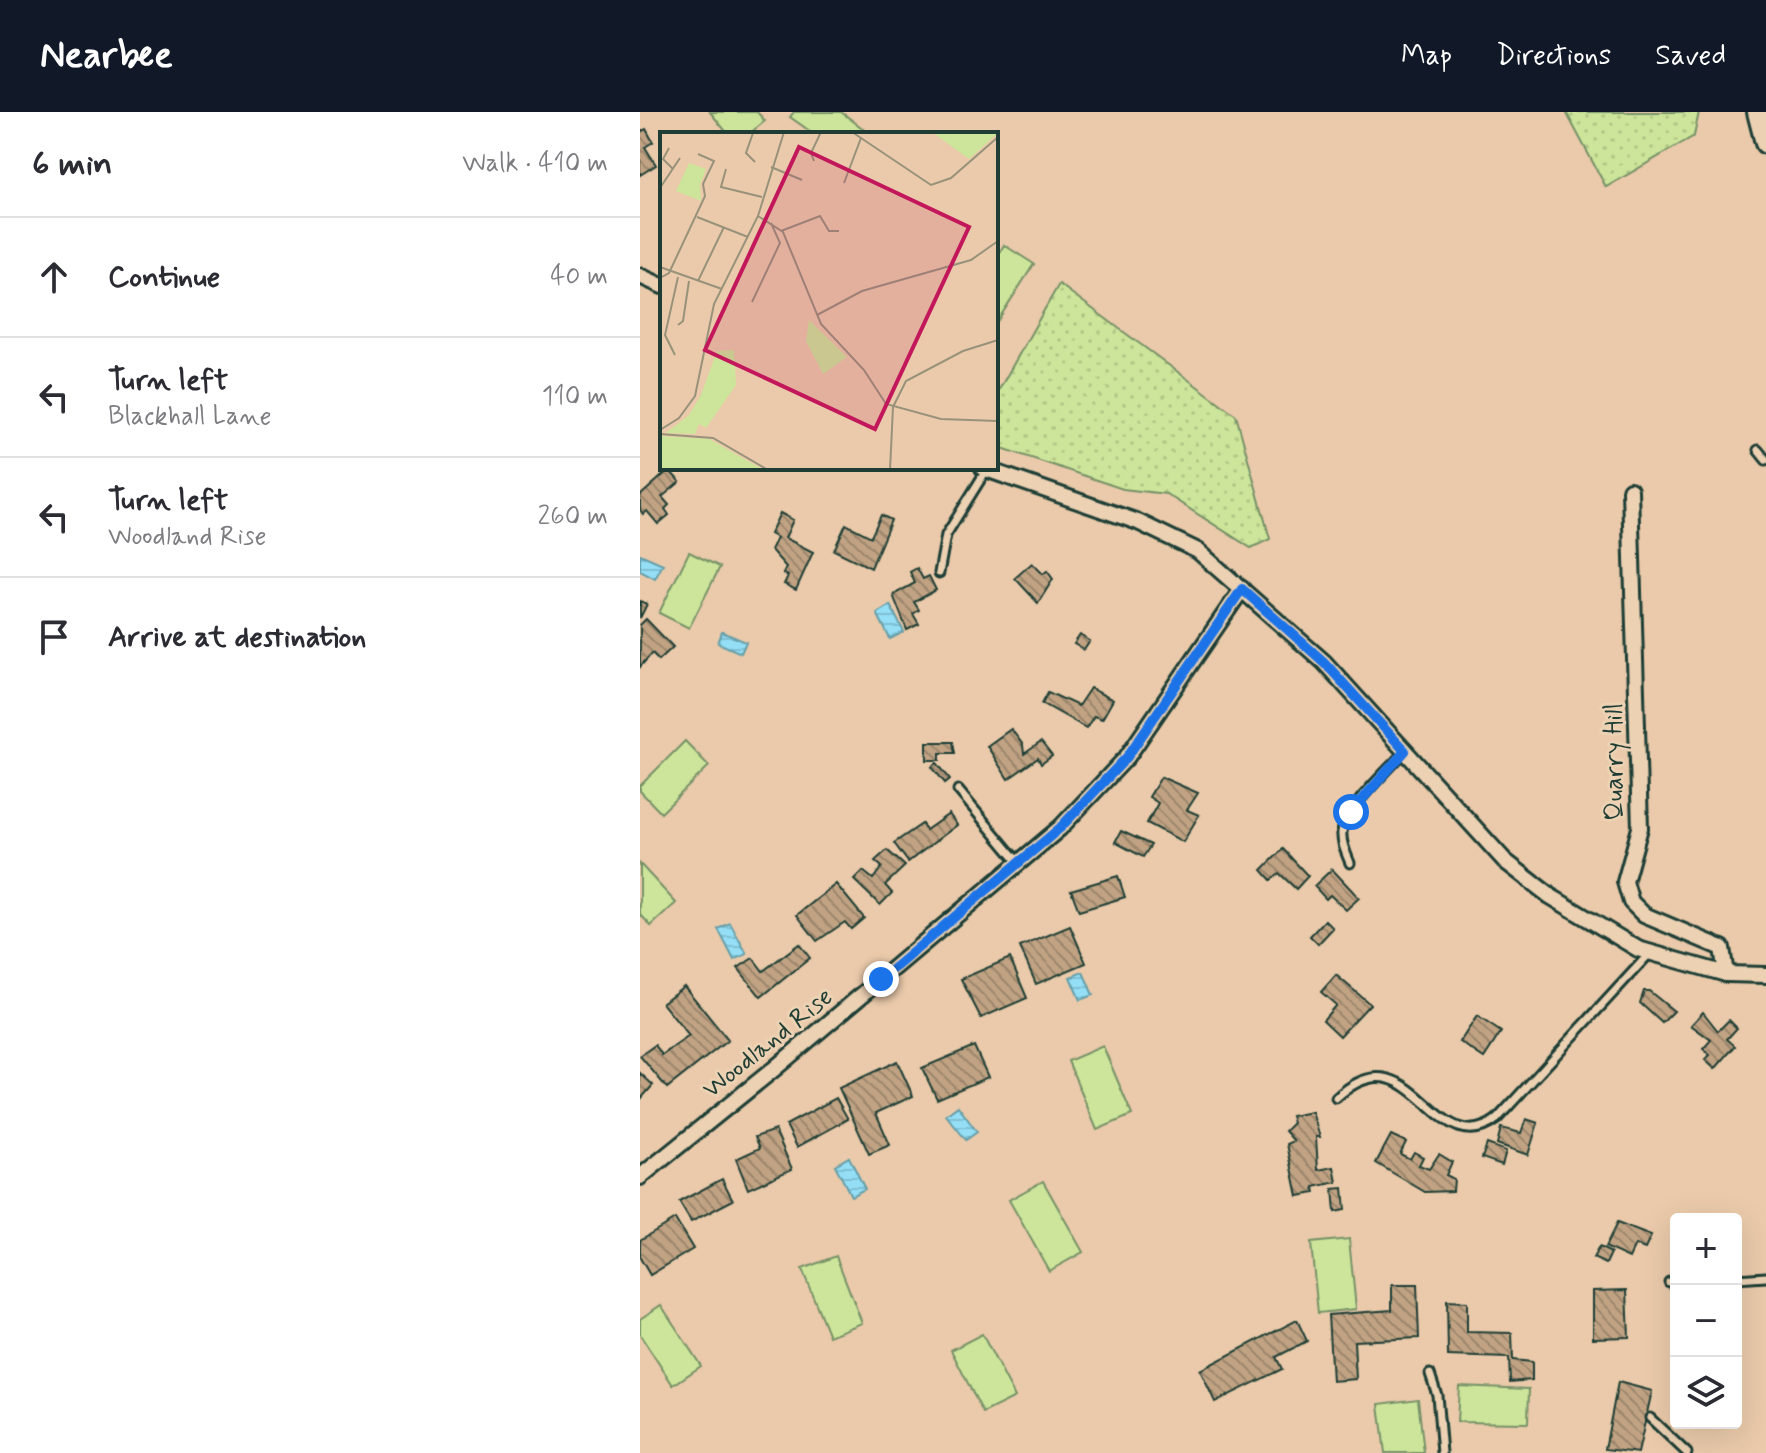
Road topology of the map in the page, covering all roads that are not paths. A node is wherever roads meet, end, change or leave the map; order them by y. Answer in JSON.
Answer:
{"nodes":[{"id":1,"x":1758,"y":112,"type":"edge"},
{"id":2,"x":1766,"y":143,"type":"edge"},
{"id":3,"x":640,"y":276,"type":"edge"},
{"id":4,"x":660,"y":285,"type":"edge"},
{"id":5,"x":1758,"y":450,"type":"dead end"},
{"id":6,"x":1766,"y":460,"type":"edge"},
{"id":7,"x":984,"y":470,"type":"edge"},
{"id":8,"x":988,"y":470,"type":"edge"},
{"id":9,"x":1630,"y":490,"type":"dead end"},
{"id":10,"x":939,"y":573,"type":"dead end"},
{"id":11,"x":1242,"y":589,"type":"junction"},
{"id":12,"x":1405,"y":751,"type":"junction"},
{"id":13,"x":958,"y":790,"type":"dead end"},
{"id":14,"x":1018,"y":862,"type":"junction"},
{"id":15,"x":1350,"y":863,"type":"dead end"},
{"id":16,"x":1650,"y":953,"type":"junction"},
{"id":17,"x":1726,"y":974,"type":"junction"},
{"id":18,"x":1766,"y":975,"type":"edge"},
{"id":19,"x":1336,"y":1098,"type":"dead end"},
{"id":20,"x":640,"y":1177,"type":"edge"},
{"id":21,"x":1766,"y":1277,"type":"edge"},
{"id":22,"x":1742,"y":1279,"type":"edge"},
{"id":23,"x":1430,"y":1374,"type":"dead end"},
{"id":24,"x":1650,"y":1418,"type":"dead end"},
{"id":25,"x":1442,"y":1453,"type":"edge"},
{"id":26,"x":1687,"y":1453,"type":"edge"}],
"edges":[{"from":1,"to":2,"type":"main road"},
{"from":3,"to":4,"type":"street"},
{"from":5,"to":6,"type":"lane"},
{"from":7,"to":10,"type":"lane"},
{"from":8,"to":11,"type":"street"},
{"from":9,"to":17,"type":"street","name":"Quarry Hill"},
{"from":11,"to":12,"type":"street"},
{"from":11,"to":14,"type":"street","name":"Woodland Rise"},
{"from":12,"to":15,"type":"lane"},
{"from":12,"to":16,"type":"street"},
{"from":13,"to":14,"type":"lane"},
{"from":14,"to":20,"type":"street","name":"Woodland Rise"},
{"from":16,"to":17,"type":"street"},
{"from":16,"to":19,"type":"lane"},
{"from":17,"to":18,"type":"street"},
{"from":21,"to":22,"type":"lane"},
{"from":23,"to":25,"type":"lane"},
{"from":24,"to":26,"type":"lane"}]}
